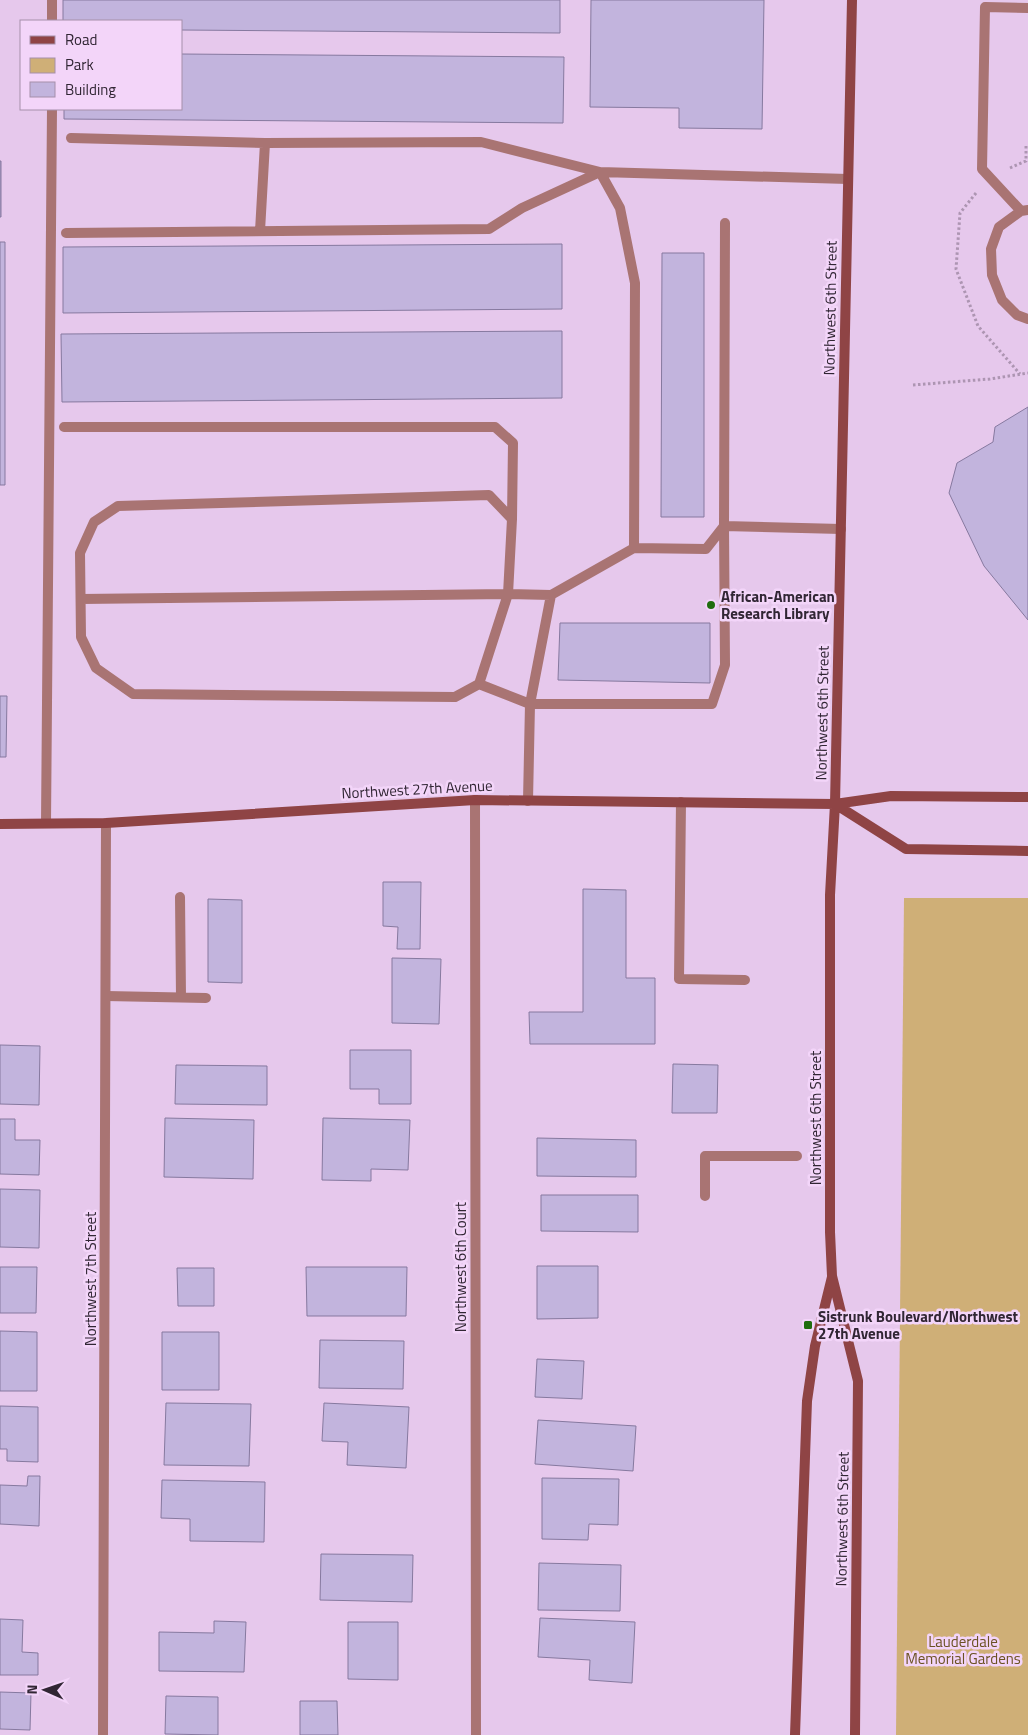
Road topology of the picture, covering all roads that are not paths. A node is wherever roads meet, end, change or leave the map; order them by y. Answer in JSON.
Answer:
{"nodes":[{"id":1,"x":52,"y":0,"type":"edge"},
{"id":2,"x":852,"y":0,"type":"edge"},
{"id":3,"x":1028,"y":8,"type":"edge"},
{"id":4,"x":52,"y":20,"type":"edge"},
{"id":5,"x":52,"y":110,"type":"edge"},
{"id":6,"x":71,"y":138,"type":"dead end"},
{"id":7,"x":266,"y":143,"type":"junction"},
{"id":8,"x":600,"y":172,"type":"junction"},
{"id":9,"x":848,"y":179,"type":"junction"},
{"id":10,"x":1024,"y":210,"type":"edge"},
{"id":11,"x":725,"y":222,"type":"dead end"},
{"id":12,"x":260,"y":231,"type":"junction"},
{"id":13,"x":66,"y":233,"type":"dead end"},
{"id":14,"x":1028,"y":319,"type":"edge"},
{"id":15,"x":64,"y":426,"type":"dead end"},
{"id":16,"x":512,"y":519,"type":"junction"},
{"id":17,"x":724,"y":526,"type":"junction"},
{"id":18,"x":841,"y":529,"type":"junction"},
{"id":19,"x":634,"y":548,"type":"junction"},
{"id":20,"x":508,"y":594,"type":"junction"},
{"id":21,"x":551,"y":595,"type":"junction"},
{"id":22,"x":81,"y":599,"type":"junction"},
{"id":23,"x":479,"y":684,"type":"junction"},
{"id":24,"x":530,"y":704,"type":"junction"},
{"id":25,"x":1028,"y":797,"type":"edge"},
{"id":26,"x":475,"y":800,"type":"junction"},
{"id":27,"x":528,"y":801,"type":"junction"},
{"id":28,"x":681,"y":802,"type":"junction"},
{"id":29,"x":836,"y":804,"type":"junction"},
{"id":30,"x":46,"y":823,"type":"junction"},
{"id":31,"x":106,"y":823,"type":"junction"},
{"id":32,"x":0,"y":824,"type":"edge"},
{"id":33,"x":1028,"y":851,"type":"edge"},
{"id":34,"x":180,"y":897,"type":"dead end"},
{"id":35,"x":745,"y":980,"type":"dead end"},
{"id":36,"x":106,"y":996,"type":"junction"},
{"id":37,"x":180,"y":997,"type":"junction"},
{"id":38,"x":206,"y":998,"type":"dead end"},
{"id":39,"x":797,"y":1156,"type":"dead end"},
{"id":40,"x":705,"y":1196,"type":"dead end"},
{"id":41,"x":832,"y":1276,"type":"junction"},
{"id":42,"x":103,"y":1735,"type":"edge"},
{"id":43,"x":476,"y":1735,"type":"edge"},
{"id":44,"x":795,"y":1735,"type":"edge"},
{"id":45,"x":855,"y":1735,"type":"edge"}],
"edges":[{"from":1,"to":4,"type":"street"},
{"from":2,"to":9,"type":"street","name":"Northwest 6th Street"},
{"from":3,"to":10,"type":"street"},
{"from":5,"to":30,"type":"street"},
{"from":6,"to":7,"type":"street"},
{"from":7,"to":8,"type":"street"},
{"from":7,"to":12,"type":"street"},
{"from":8,"to":9,"type":"street"},
{"from":8,"to":12,"type":"street"},
{"from":8,"to":19,"type":"street"},
{"from":9,"to":18,"type":"street","name":"Northwest 6th Street"},
{"from":10,"to":14,"type":"street"},
{"from":11,"to":17,"type":"street"},
{"from":12,"to":13,"type":"street"},
{"from":15,"to":16,"type":"street"},
{"from":16,"to":20,"type":"street"},
{"from":16,"to":22,"type":"street"},
{"from":17,"to":18,"type":"street"},
{"from":17,"to":19,"type":"street"},
{"from":17,"to":24,"type":"street"},
{"from":18,"to":29,"type":"street","name":"Northwest 6th Street"},
{"from":19,"to":21,"type":"street"},
{"from":20,"to":21,"type":"street"},
{"from":20,"to":22,"type":"street"},
{"from":20,"to":23,"type":"street"},
{"from":21,"to":24,"type":"street"},
{"from":22,"to":23,"type":"street"},
{"from":23,"to":24,"type":"street"},
{"from":24,"to":27,"type":"street"},
{"from":25,"to":29,"type":"street","name":"Northwest 27th Avenue"},
{"from":26,"to":27,"type":"street","name":"Northwest 27th Avenue"},
{"from":26,"to":31,"type":"street","name":"Northwest 27th Avenue"},
{"from":26,"to":43,"type":"street","name":"Northwest 6th Court"},
{"from":27,"to":28,"type":"street","name":"Northwest 27th Avenue"},
{"from":28,"to":29,"type":"street","name":"Northwest 27th Avenue"},
{"from":28,"to":35,"type":"street"},
{"from":29,"to":33,"type":"street"},
{"from":29,"to":41,"type":"street","name":"Northwest 6th Street"},
{"from":30,"to":31,"type":"street","name":"Northwest 27th Avenue"},
{"from":30,"to":32,"type":"street","name":"Northwest 27th Avenue"},
{"from":31,"to":36,"type":"street","name":"Northwest 7th Street"},
{"from":34,"to":37,"type":"street"},
{"from":36,"to":37,"type":"street"},
{"from":36,"to":42,"type":"street","name":"Northwest 7th Street"},
{"from":37,"to":38,"type":"street"},
{"from":39,"to":40,"type":"street"},
{"from":41,"to":44,"type":"street","name":"Northwest 6th Street"},
{"from":41,"to":45,"type":"street","name":"Northwest 6th Street"}]}
